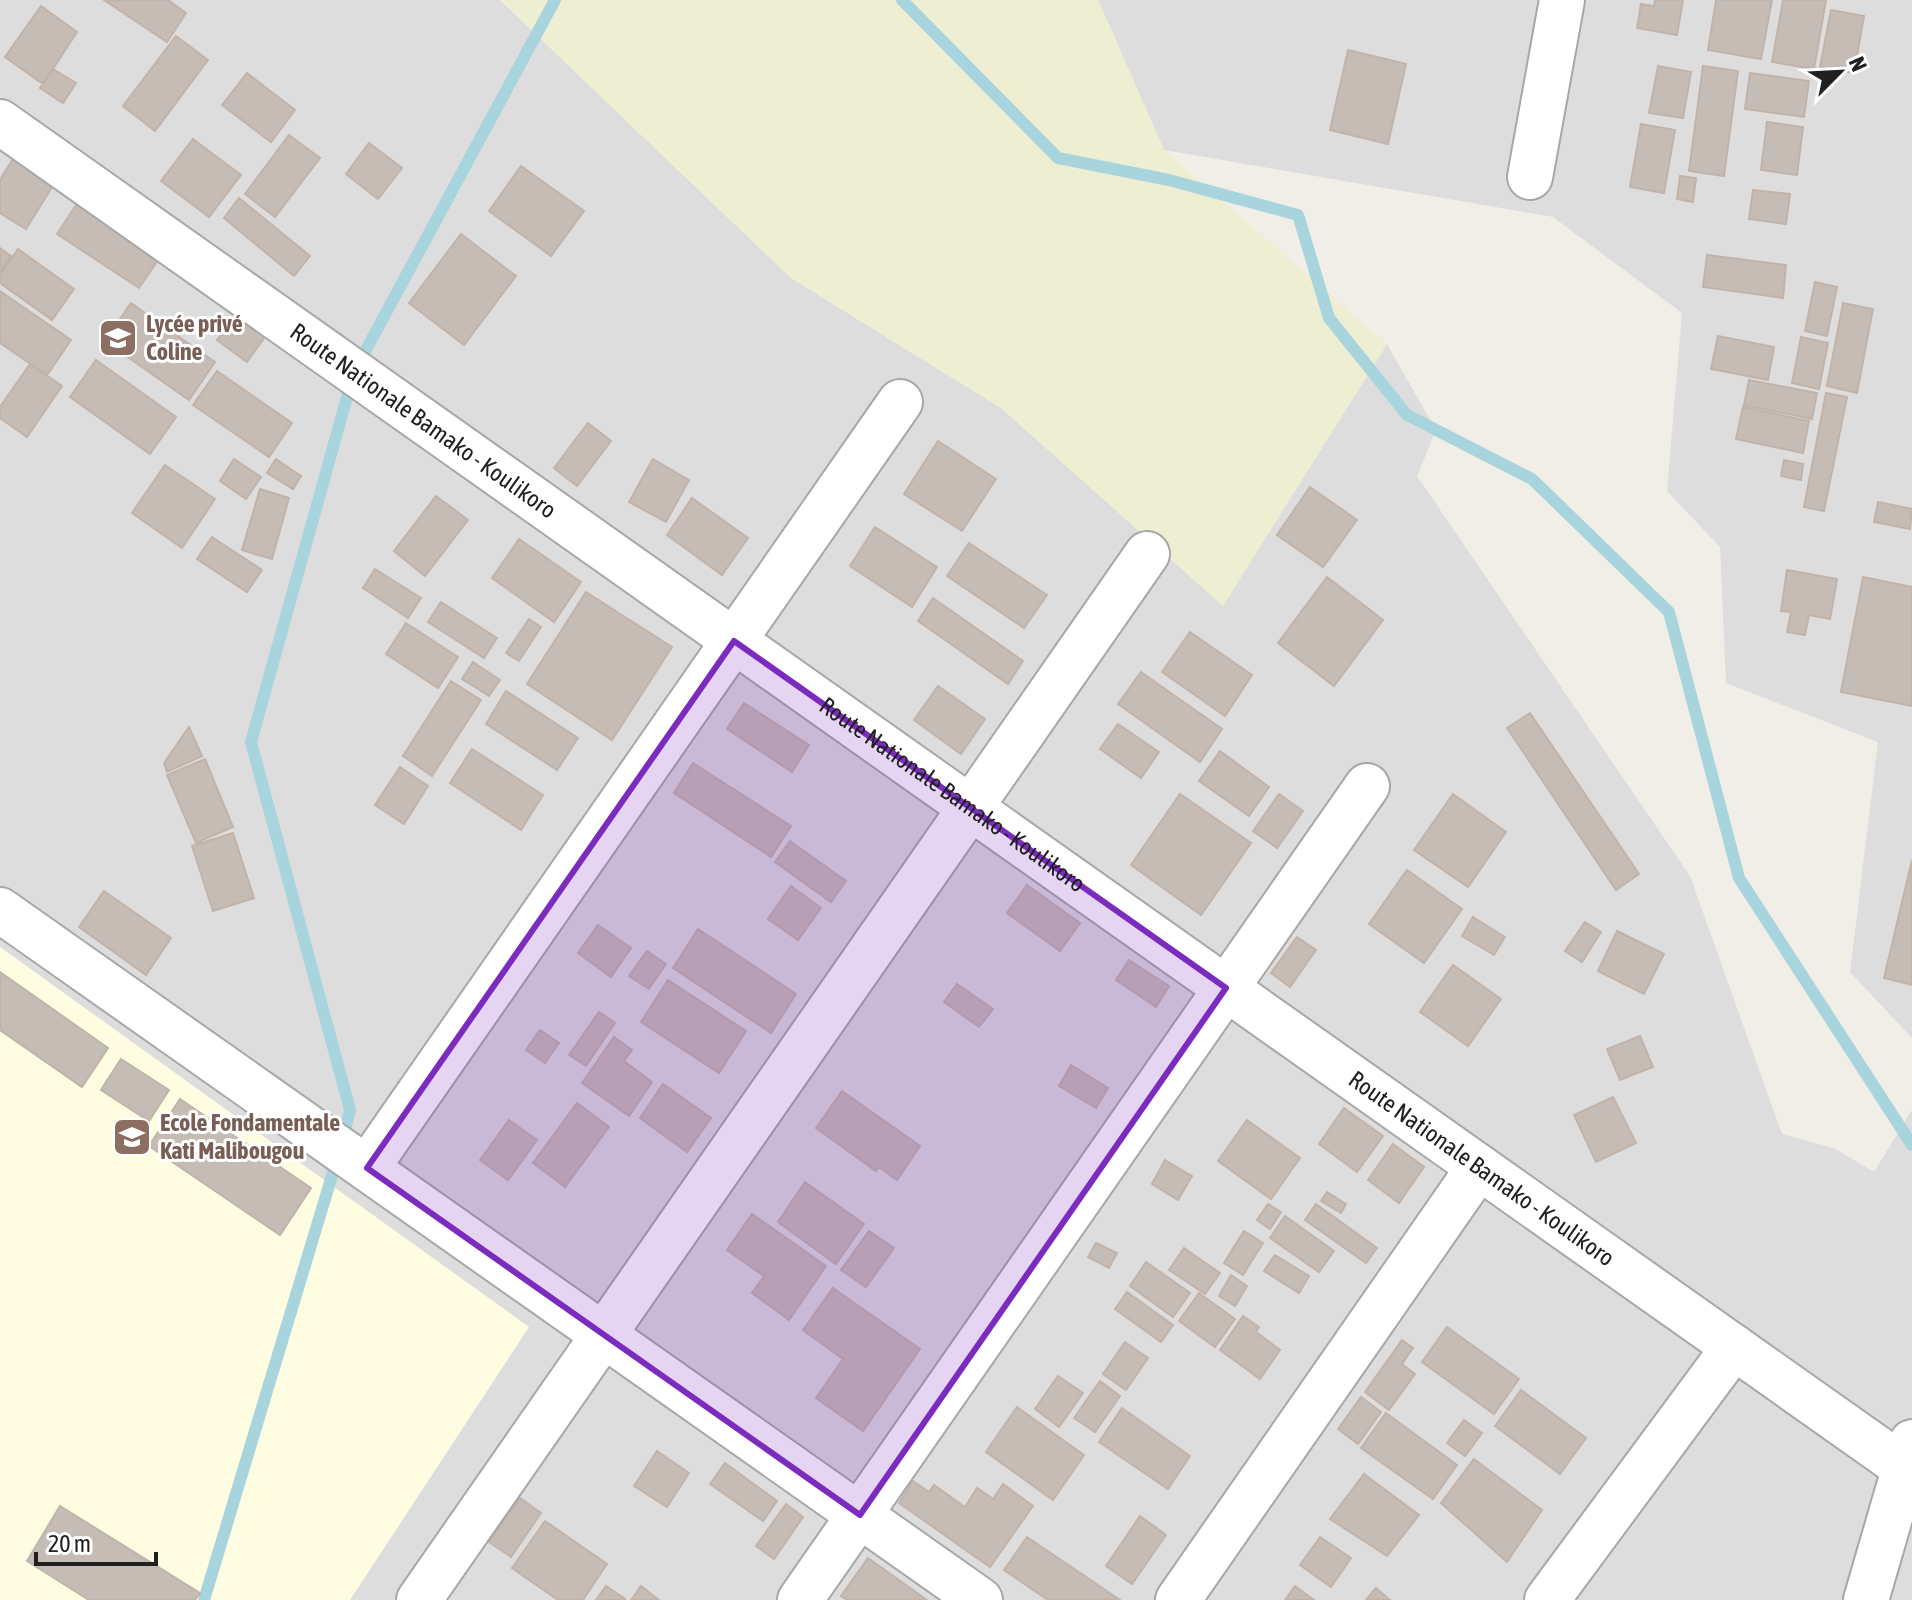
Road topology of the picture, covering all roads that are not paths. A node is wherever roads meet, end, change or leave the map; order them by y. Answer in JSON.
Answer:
{"nodes":[{"id":1,"x":1562,"y":0,"type":"edge"},
{"id":2,"x":0,"y":122,"type":"edge"},
{"id":3,"x":1530,"y":177,"type":"dead end"},
{"id":4,"x":900,"y":402,"type":"dead end"},
{"id":5,"x":1147,"y":554,"type":"dead end"},
{"id":6,"x":734,"y":641,"type":"junction"},
{"id":7,"x":1367,"y":786,"type":"dead end"},
{"id":8,"x":970,"y":807,"type":"junction"},
{"id":9,"x":0,"y":910,"type":"edge"},
{"id":10,"x":1226,"y":988,"type":"junction"},
{"id":11,"x":1479,"y":1167,"type":"junction"},
{"id":12,"x":367,"y":1168,"type":"junction"},
{"id":13,"x":603,"y":1335,"type":"junction"},
{"id":14,"x":1734,"y":1347,"type":"junction"},
{"id":15,"x":1908,"y":1455,"type":"edge"},
{"id":16,"x":860,"y":1515,"type":"junction"},
{"id":17,"x":419,"y":1600,"type":"edge"},
{"id":18,"x":800,"y":1600,"type":"edge"},
{"id":19,"x":980,"y":1600,"type":"edge"},
{"id":20,"x":1178,"y":1600,"type":"edge"},
{"id":21,"x":1547,"y":1600,"type":"edge"},
{"id":22,"x":1866,"y":1600,"type":"edge"}],
"edges":[{"from":1,"to":3,"type":"street"},
{"from":2,"to":6,"type":"street","name":"Route Nationale Bamako - Koulikoro"},
{"from":4,"to":6,"type":"street"},
{"from":5,"to":8,"type":"street"},
{"from":6,"to":8,"type":"street","name":"Route Nationale Bamako - Koulikoro"},
{"from":6,"to":12,"type":"street"},
{"from":7,"to":10,"type":"street"},
{"from":8,"to":10,"type":"street","name":"Route Nationale Bamako - Koulikoro"},
{"from":8,"to":13,"type":"street"},
{"from":9,"to":12,"type":"street"},
{"from":10,"to":11,"type":"street","name":"Route Nationale Bamako - Koulikoro"},
{"from":10,"to":16,"type":"street"},
{"from":11,"to":14,"type":"street","name":"Route Nationale Bamako - Koulikoro"},
{"from":11,"to":20,"type":"street"},
{"from":12,"to":13,"type":"street"},
{"from":13,"to":16,"type":"street"},
{"from":13,"to":17,"type":"street"},
{"from":14,"to":15,"type":"street","name":"Route Nationale Bamako - Koulikoro"},
{"from":14,"to":21,"type":"street"},
{"from":15,"to":22,"type":"street"},
{"from":16,"to":18,"type":"street"},
{"from":16,"to":19,"type":"street"}]}
